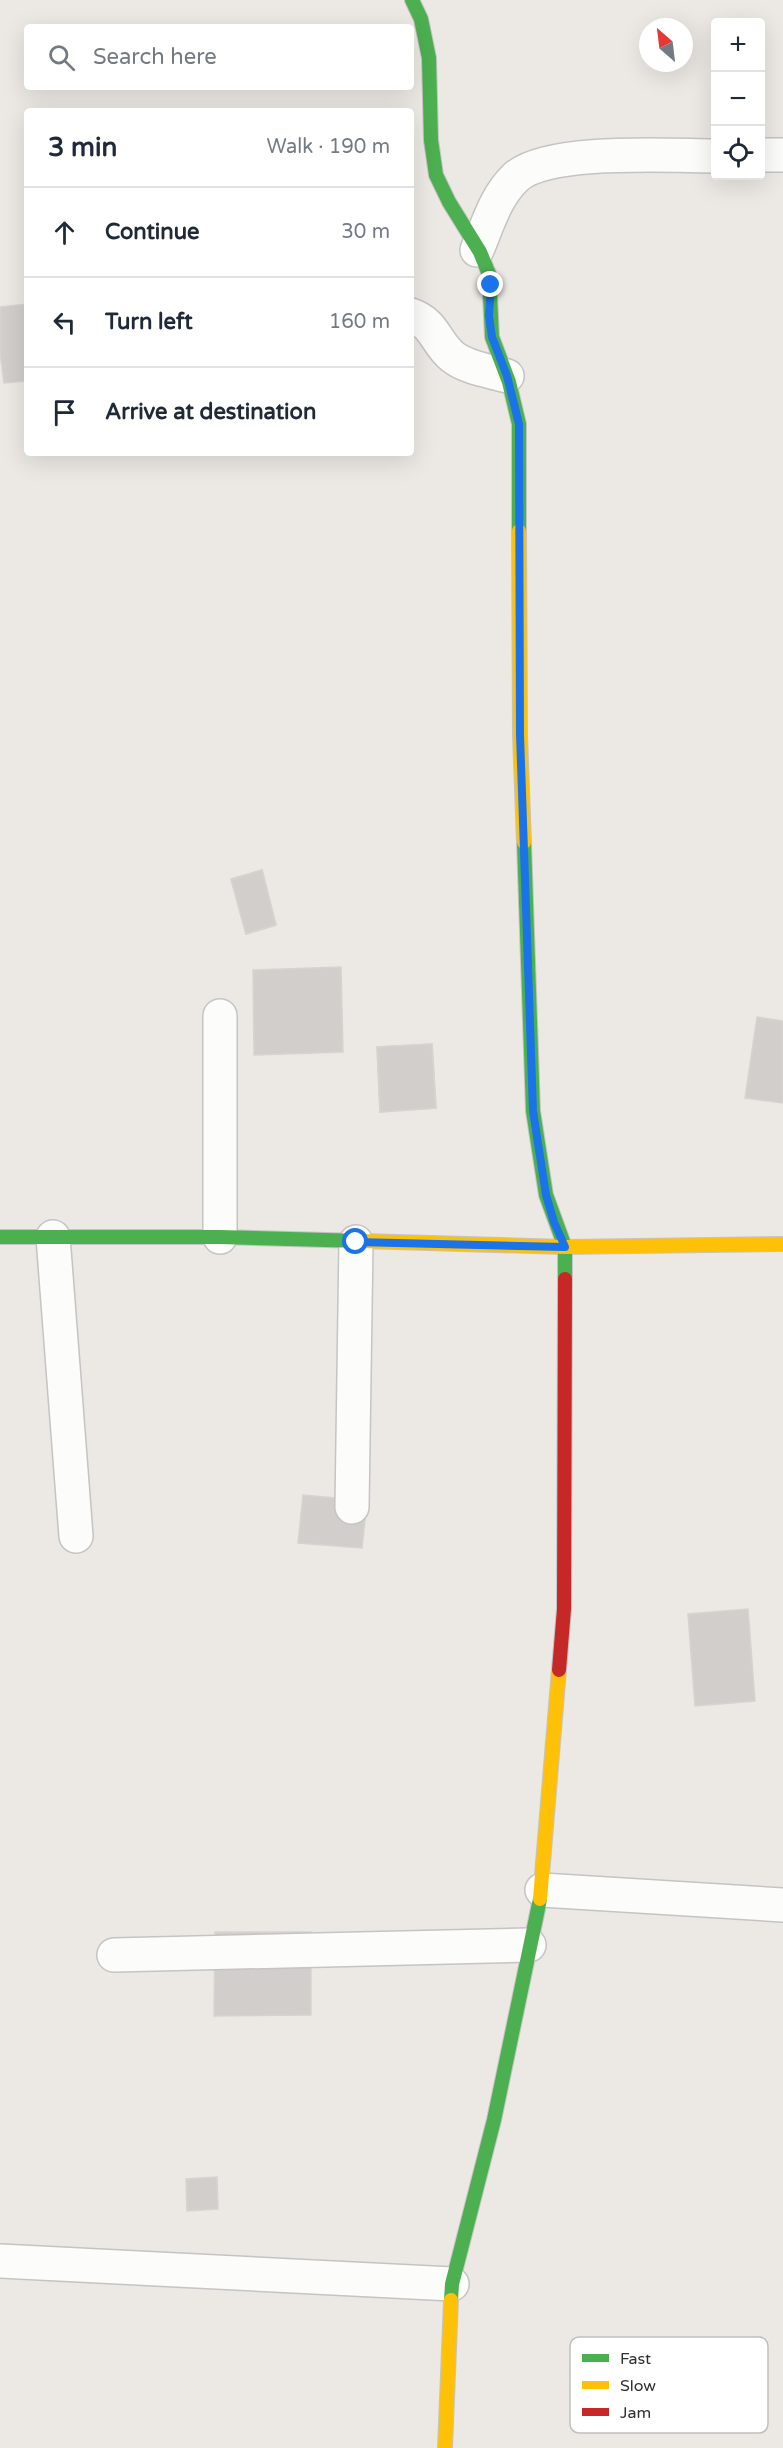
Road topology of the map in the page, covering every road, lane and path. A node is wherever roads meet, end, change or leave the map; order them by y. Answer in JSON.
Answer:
{"nodes":[{"id":1,"x":412,"y":0,"type":"edge"},
{"id":2,"x":783,"y":154,"type":"edge"},
{"id":3,"x":765,"y":155,"type":"edge"},
{"id":4,"x":711,"y":156,"type":"edge"},
{"id":5,"x":477,"y":250,"type":"junction"},
{"id":6,"x":414,"y":316,"type":"edge"},
{"id":7,"x":507,"y":376,"type":"junction"},
{"id":8,"x":220,"y":1016,"type":"dead end"},
{"id":9,"x":0,"y":1237,"type":"edge"},
{"id":10,"x":53,"y":1237,"type":"junction"},
{"id":11,"x":220,"y":1237,"type":"junction"},
{"id":12,"x":356,"y":1242,"type":"junction"},
{"id":13,"x":783,"y":1244,"type":"edge"},
{"id":14,"x":565,"y":1247,"type":"junction"},
{"id":15,"x":352,"y":1507,"type":"dead end"},
{"id":16,"x":76,"y":1536,"type":"dead end"},
{"id":17,"x":542,"y":1890,"type":"junction"},
{"id":18,"x":783,"y":1905,"type":"edge"},
{"id":19,"x":529,"y":1945,"type":"junction"},
{"id":20,"x":114,"y":1954,"type":"dead end"},
{"id":21,"x":0,"y":2261,"type":"edge"},
{"id":22,"x":452,"y":2284,"type":"junction"},
{"id":23,"x":445,"y":2448,"type":"edge"}],
"edges":[{"from":1,"to":5,"type":"street"},
{"from":2,"to":3,"type":"street"},
{"from":4,"to":5,"type":"street"},
{"from":5,"to":7,"type":"street"},
{"from":6,"to":7,"type":"street"},
{"from":7,"to":14,"type":"street"},
{"from":8,"to":11,"type":"street"},
{"from":9,"to":10,"type":"street"},
{"from":10,"to":11,"type":"street"},
{"from":10,"to":16,"type":"street"},
{"from":11,"to":12,"type":"street"},
{"from":12,"to":14,"type":"street"},
{"from":12,"to":15,"type":"street"},
{"from":13,"to":14,"type":"street"},
{"from":14,"to":17,"type":"street"},
{"from":17,"to":18,"type":"street"},
{"from":17,"to":19,"type":"street"},
{"from":19,"to":20,"type":"street"},
{"from":19,"to":22,"type":"street"},
{"from":21,"to":22,"type":"street"},
{"from":22,"to":23,"type":"street"}]}
